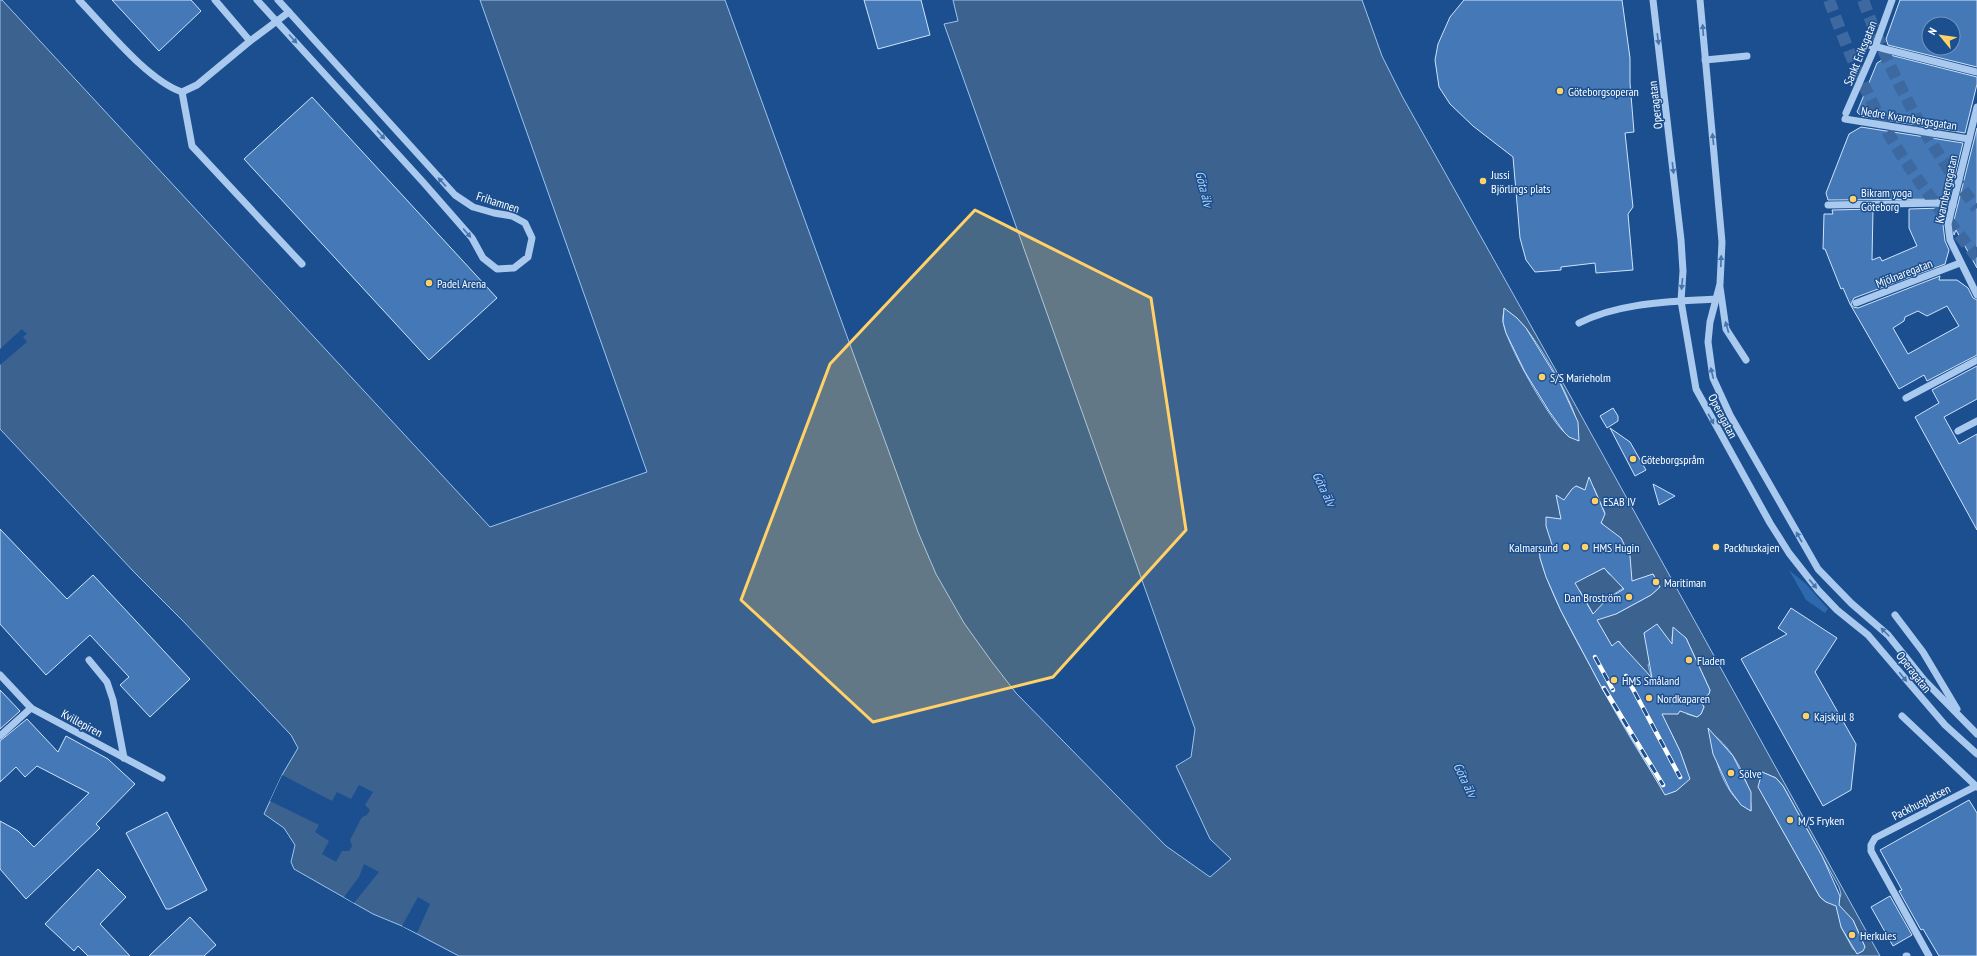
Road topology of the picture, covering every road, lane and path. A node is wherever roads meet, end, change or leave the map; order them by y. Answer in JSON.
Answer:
{"nodes":[{"id":1,"x":79,"y":0,"type":"edge"},
{"id":2,"x":215,"y":0,"type":"edge"},
{"id":3,"x":257,"y":0,"type":"edge"},
{"id":4,"x":278,"y":0,"type":"edge"},
{"id":5,"x":1653,"y":0,"type":"edge"},
{"id":6,"x":1700,"y":0,"type":"edge"},
{"id":7,"x":1892,"y":0,"type":"edge"},
{"id":8,"x":289,"y":12,"type":"junction"},
{"id":9,"x":277,"y":22,"type":"junction"},
{"id":10,"x":250,"y":42,"type":"junction"},
{"id":11,"x":1872,"y":46,"type":"junction"},
{"id":12,"x":1747,"y":56,"type":"dead end"},
{"id":13,"x":1705,"y":60,"type":"junction"},
{"id":14,"x":1977,"y":72,"type":"edge"},
{"id":15,"x":182,"y":92,"type":"junction"},
{"id":16,"x":1977,"y":107,"type":"edge"},
{"id":17,"x":1846,"y":116,"type":"joint"},
{"id":18,"x":1975,"y":127,"type":"edge"},
{"id":19,"x":1969,"y":139,"type":"junction"},
{"id":20,"x":1828,"y":205,"type":"dead end"},
{"id":21,"x":1953,"y":205,"type":"junction"},
{"id":22,"x":1960,"y":263,"type":"junction"},
{"id":23,"x":302,"y":264,"type":"dead end"},
{"id":24,"x":1720,"y":284,"type":"junction"},
{"id":25,"x":1977,"y":295,"type":"edge"},
{"id":26,"x":1716,"y":299,"type":"junction"},
{"id":27,"x":1681,"y":300,"type":"junction"},
{"id":28,"x":1856,"y":304,"type":"dead end"},
{"id":29,"x":1579,"y":323,"type":"dead end"},
{"id":30,"x":1746,"y":360,"type":"dead end"},
{"id":31,"x":1977,"y":360,"type":"edge"},
{"id":32,"x":1906,"y":398,"type":"dead end"},
{"id":33,"x":1977,"y":421,"type":"edge"},
{"id":34,"x":1958,"y":432,"type":"dead end"},
{"id":35,"x":1895,"y":615,"type":"dead end"},
{"id":36,"x":89,"y":660,"type":"dead end"},
{"id":37,"x":0,"y":675,"type":"edge"},
{"id":38,"x":30,"y":708,"type":"junction"},
{"id":39,"x":1902,"y":716,"type":"dead end"},
{"id":40,"x":1962,"y":718,"type":"junction"},
{"id":41,"x":1977,"y":734,"type":"edge"},
{"id":42,"x":0,"y":736,"type":"edge"},
{"id":43,"x":1977,"y":754,"type":"edge"},
{"id":44,"x":124,"y":758,"type":"junction"},
{"id":45,"x":162,"y":778,"type":"dead end"},
{"id":46,"x":1976,"y":787,"type":"edge"},
{"id":47,"x":1929,"y":956,"type":"edge"}],
"edges":[{"from":1,"to":15,"type":"street"},
{"from":2,"to":10,"type":"street"},
{"from":3,"to":9,"type":"street","name":"Frihamnen"},
{"from":4,"to":8,"type":"street","name":"Frihamnen"},
{"from":5,"to":27,"type":"street","name":"Operagatan","one_way":true},
{"from":13,"to":6,"type":"street","name":"Operagatan","one_way":true},
{"from":7,"to":11,"type":"street","name":"Sankt Eriksgatan"},
{"from":8,"to":9,"type":"street"},
{"from":9,"to":8,"type":"street","name":"Frihamnen","one_way":true},
{"from":9,"to":10,"type":"street"},
{"from":10,"to":15,"type":"street"},
{"from":11,"to":14,"type":"street"},
{"from":11,"to":17,"type":"street","name":"Sankt Eriksgatan"},
{"from":12,"to":13,"type":"street"},
{"from":24,"to":13,"type":"street","name":"Operagatan","one_way":true},
{"from":15,"to":23,"type":"street"},
{"from":16,"to":18,"type":"street","name":"Kvarnbergsgatan"},
{"from":17,"to":19,"type":"street","name":"Nedre Kvarnbergsgatan"},
{"from":18,"to":19,"type":"street","name":"Kvarnbergsgatan"},
{"from":19,"to":21,"type":"street","name":"Kvarnbergsgatan"},
{"from":20,"to":21,"type":"street"},
{"from":21,"to":22,"type":"street","name":"Kvarnbergsgatan"},
{"from":22,"to":25,"type":"street","name":"Kvarnbergsgatan"},
{"from":22,"to":28,"type":"street","name":"Mjölnaregatan"},
{"from":24,"to":26,"type":"street","name":"Operagatan"},
{"from":30,"to":24,"type":"street","one_way":true},
{"from":26,"to":27,"type":"street"},
{"from":40,"to":26,"type":"street","name":"Operagatan","one_way":true},
{"from":27,"to":29,"type":"street"},
{"from":27,"to":43,"type":"street","name":"Operagatan","one_way":true},
{"from":31,"to":32,"type":"street"},
{"from":33,"to":34,"type":"street"},
{"from":35,"to":40,"type":"street"},
{"from":36,"to":44,"type":"street"},
{"from":37,"to":38,"type":"street","name":"Kvillepiren"},
{"from":38,"to":42,"type":"street"},
{"from":38,"to":44,"type":"street","name":"Kvillepiren"},
{"from":39,"to":46,"type":"street","name":"Packhusplatsen"},
{"from":40,"to":41,"type":"street","name":"Operagatan"},
{"from":44,"to":45,"type":"street","name":"Kvillepiren"},
{"from":46,"to":47,"type":"street","name":"Packhusplatsen"}]}
